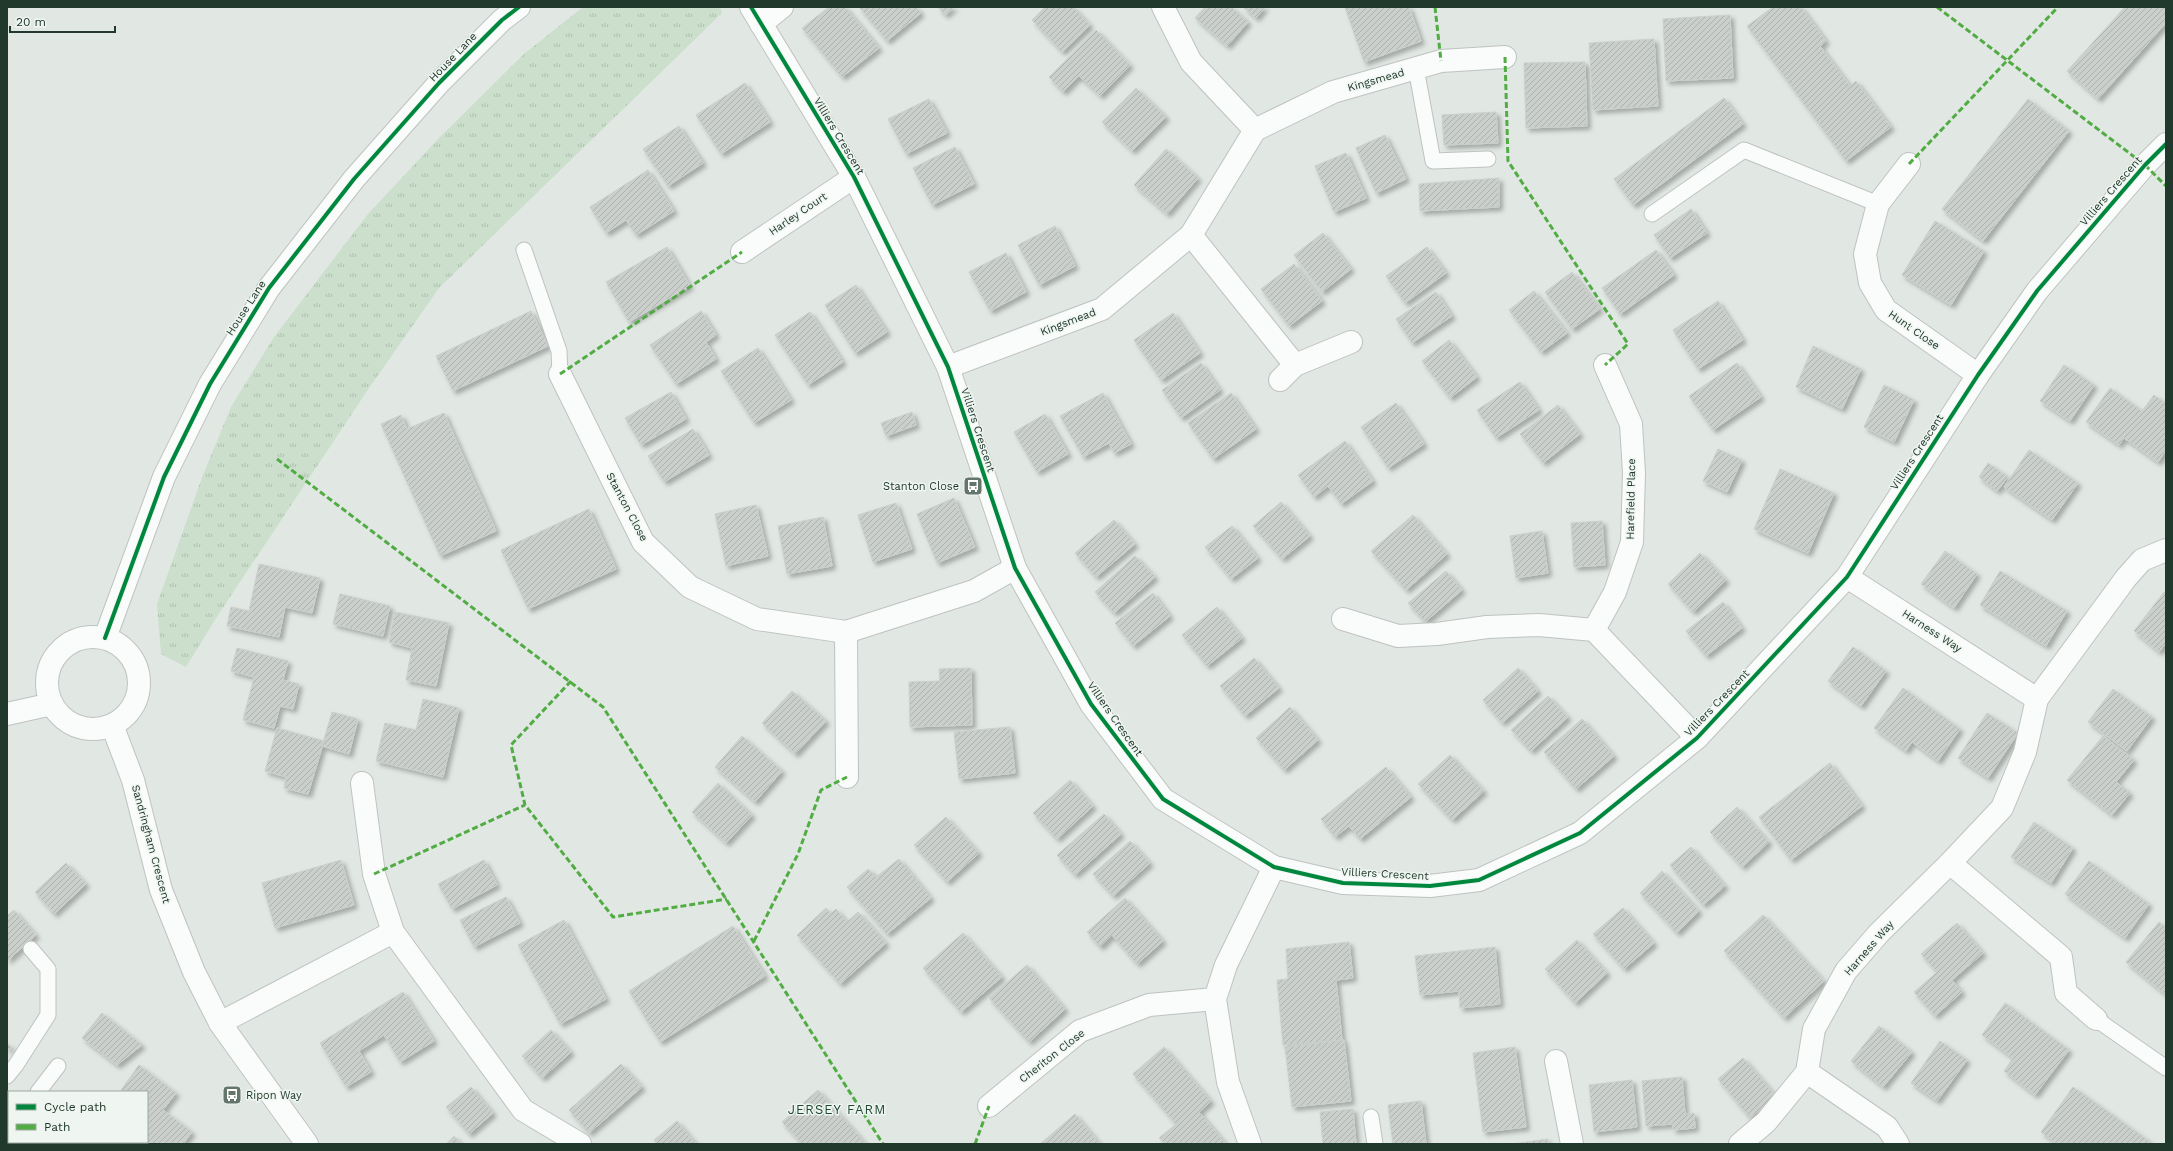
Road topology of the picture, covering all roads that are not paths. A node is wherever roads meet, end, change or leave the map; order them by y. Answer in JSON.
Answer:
{"nodes":[{"id":1,"x":519,"y":7,"type":"edge"},
{"id":2,"x":782,"y":7,"type":"edge"},
{"id":3,"x":1163,"y":7,"type":"edge"},
{"id":4,"x":756,"y":15,"type":"edge"},
{"id":5,"x":1505,"y":57,"type":"dead end"},
{"id":6,"x":1416,"y":68,"type":"junction"},
{"id":7,"x":1255,"y":130,"type":"junction"},
{"id":8,"x":2166,"y":144,"type":"edge"},
{"id":9,"x":1488,"y":159,"type":"dead end"},
{"id":10,"x":1909,"y":164,"type":"dead end"},
{"id":11,"x":854,"y":177,"type":"junction"},
{"id":12,"x":1878,"y":204,"type":"junction"},
{"id":13,"x":1652,"y":214,"type":"dead end"},
{"id":14,"x":1191,"y":235,"type":"junction"},
{"id":15,"x":524,"y":250,"type":"dead end"},
{"id":16,"x":742,"y":252,"type":"dead end"},
{"id":17,"x":1351,"y":342,"type":"dead end"},
{"id":18,"x":1605,"y":366,"type":"dead end"},
{"id":19,"x":948,"y":367,"type":"junction"},
{"id":20,"x":560,"y":374,"type":"joint"},
{"id":21,"x":1978,"y":375,"type":"junction"},
{"id":22,"x":2166,"y":550,"type":"edge"},
{"id":23,"x":1015,"y":568,"type":"junction"},
{"id":24,"x":1847,"y":577,"type":"junction"},
{"id":25,"x":1343,"y":619,"type":"dead end"},
{"id":26,"x":1594,"y":630,"type":"junction"},
{"id":27,"x":846,"y":632,"type":"junction"},
{"id":28,"x":105,"y":638,"type":"junction"},
{"id":29,"x":2037,"y":699,"type":"junction"},
{"id":30,"x":52,"y":704,"type":"junction"},
{"id":31,"x":7,"y":714,"type":"edge"},
{"id":32,"x":112,"y":725,"type":"junction"},
{"id":33,"x":1697,"y":738,"type":"junction"},
{"id":34,"x":847,"y":777,"type":"dead end"},
{"id":35,"x":362,"y":783,"type":"dead end"},
{"id":36,"x":1950,"y":863,"type":"junction"},
{"id":37,"x":1274,"y":867,"type":"junction"},
{"id":38,"x":393,"y":932,"type":"junction"},
{"id":39,"x":31,"y":949,"type":"dead end"},
{"id":40,"x":1214,"y":999,"type":"junction"},
{"id":41,"x":2096,"y":1019,"type":"joint"},
{"id":42,"x":220,"y":1023,"type":"junction"},
{"id":43,"x":1556,"y":1061,"type":"dead end"},
{"id":44,"x":58,"y":1066,"type":"dead end"},
{"id":45,"x":2166,"y":1068,"type":"edge"},
{"id":46,"x":1807,"y":1072,"type":"junction"},
{"id":47,"x":7,"y":1076,"type":"edge"},
{"id":48,"x":39,"y":1091,"type":"edge"},
{"id":49,"x":989,"y":1106,"type":"dead end"},
{"id":50,"x":1371,"y":1117,"type":"dead end"},
{"id":51,"x":307,"y":1144,"type":"edge"},
{"id":52,"x":580,"y":1144,"type":"edge"},
{"id":53,"x":1250,"y":1144,"type":"edge"},
{"id":54,"x":1375,"y":1144,"type":"edge"},
{"id":55,"x":1572,"y":1144,"type":"edge"},
{"id":56,"x":1740,"y":1144,"type":"edge"},
{"id":57,"x":1898,"y":1144,"type":"edge"}],
"edges":[{"from":1,"to":28,"type":"street","name":"House Lane"},
{"from":2,"to":4,"type":"street"},
{"from":3,"to":7,"type":"street"},
{"from":4,"to":11,"type":"street","name":"Villiers Crescent"},
{"from":5,"to":6,"type":"street","name":"Kingsmead"},
{"from":6,"to":7,"type":"street","name":"Kingsmead"},
{"from":6,"to":9,"type":"lane"},
{"from":7,"to":14,"type":"street","name":"Kingsmead"},
{"from":8,"to":21,"type":"street","name":"Villiers Crescent"},
{"from":10,"to":12,"type":"street","name":"Hunt Close"},
{"from":11,"to":16,"type":"street","name":"Harley Court"},
{"from":11,"to":19,"type":"street","name":"Villiers Crescent"},
{"from":12,"to":13,"type":"lane"},
{"from":12,"to":21,"type":"street","name":"Hunt Close"},
{"from":14,"to":17,"type":"street"},
{"from":14,"to":19,"type":"street","name":"Kingsmead"},
{"from":15,"to":20,"type":"lane"},
{"from":18,"to":26,"type":"street","name":"Harefield Place"},
{"from":19,"to":23,"type":"street","name":"Villiers Crescent"},
{"from":20,"to":27,"type":"street","name":"Stanton Close"},
{"from":21,"to":24,"type":"street","name":"Villiers Crescent"},
{"from":22,"to":29,"type":"street","name":"Harness Way"},
{"from":23,"to":27,"type":"street","name":"Stanton Close"},
{"from":23,"to":37,"type":"street","name":"Villiers Crescent"},
{"from":24,"to":29,"type":"street","name":"Harness Way"},
{"from":24,"to":33,"type":"street","name":"Villiers Crescent"},
{"from":25,"to":26,"type":"street"},
{"from":26,"to":33,"type":"street"},
{"from":27,"to":34,"type":"street"},
{"from":28,"to":30,"type":"street"},
{"from":28,"to":32,"type":"street"},
{"from":29,"to":36,"type":"street","name":"Harness Way"},
{"from":30,"to":31,"type":"street"},
{"from":30,"to":32,"type":"street"},
{"from":32,"to":42,"type":"street","name":"Sandringham Crescent"},
{"from":33,"to":37,"type":"street","name":"Villiers Crescent"},
{"from":35,"to":38,"type":"street"},
{"from":36,"to":41,"type":"street"},
{"from":36,"to":46,"type":"street","name":"Harness Way"},
{"from":37,"to":40,"type":"street"},
{"from":38,"to":42,"type":"street"},
{"from":38,"to":52,"type":"street"},
{"from":39,"to":47,"type":"lane"},
{"from":40,"to":49,"type":"street","name":"Cheriton Close"},
{"from":40,"to":53,"type":"street"},
{"from":41,"to":45,"type":"lane"},
{"from":42,"to":51,"type":"street","name":"Sandringham Crescent"},
{"from":43,"to":55,"type":"street"},
{"from":44,"to":48,"type":"lane"},
{"from":46,"to":56,"type":"street"},
{"from":46,"to":57,"type":"street"},
{"from":50,"to":54,"type":"lane"}]}
